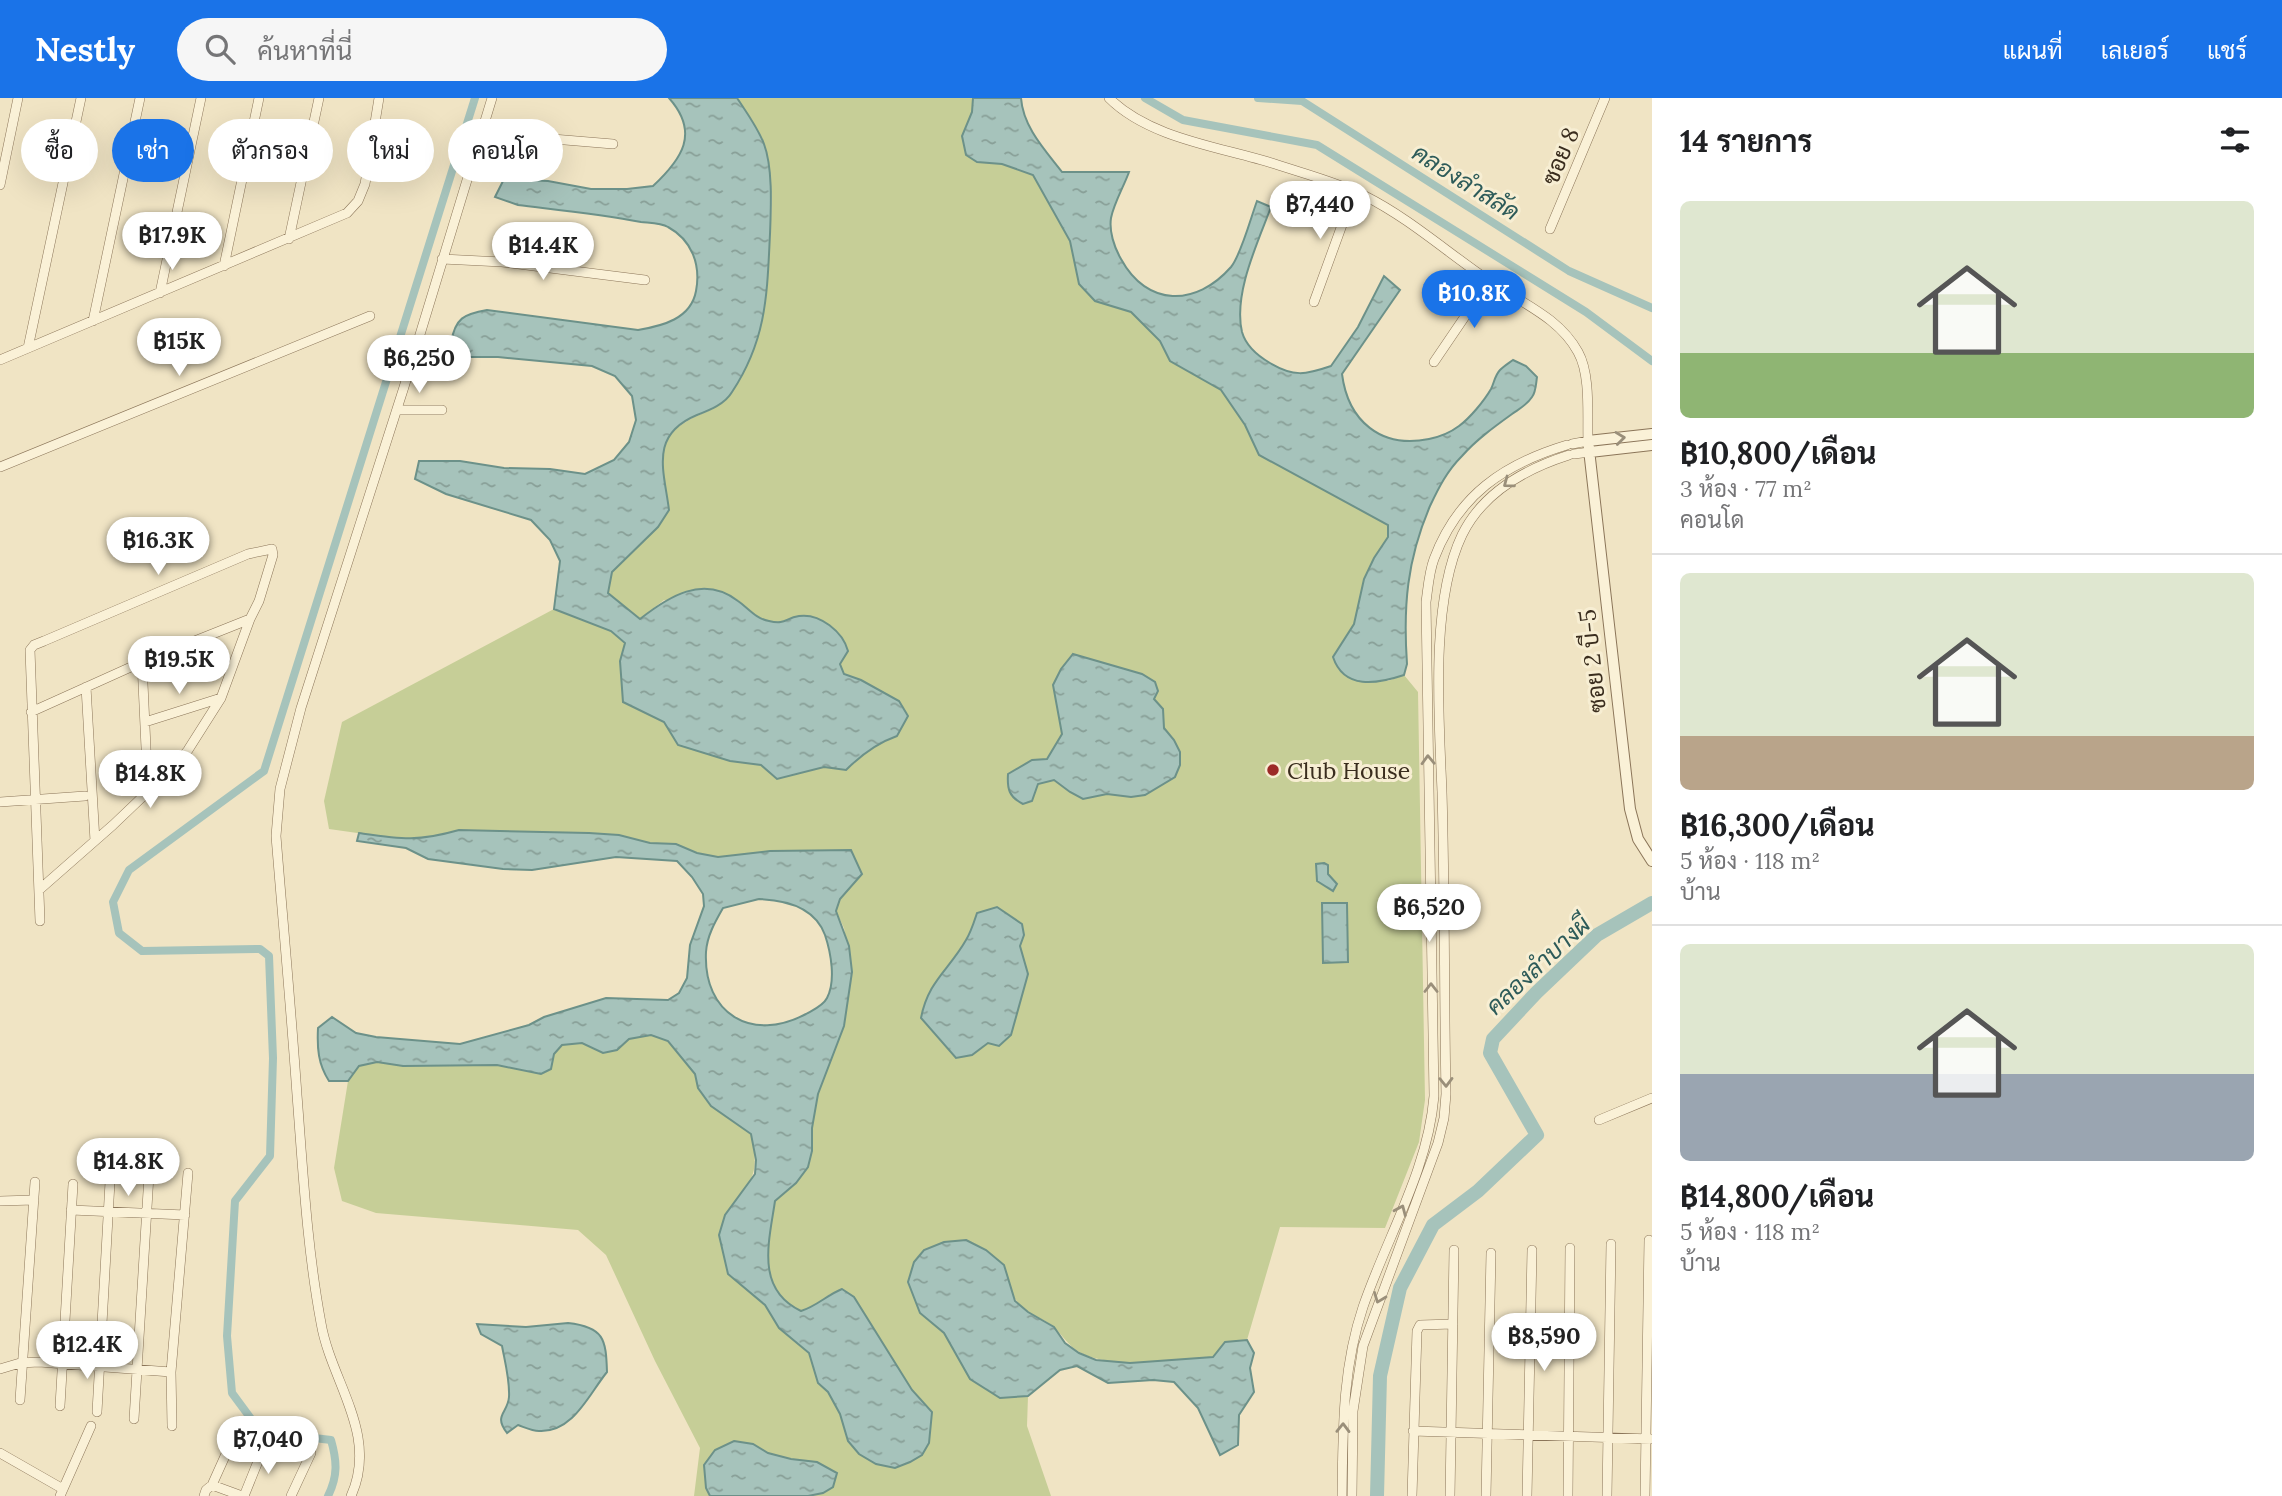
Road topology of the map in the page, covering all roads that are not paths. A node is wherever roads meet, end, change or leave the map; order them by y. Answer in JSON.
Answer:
{"nodes":[{"id":1,"x":18,"y":98,"type":"edge"},
{"id":2,"x":81,"y":98,"type":"edge"},
{"id":3,"x":140,"y":98,"type":"edge"},
{"id":4,"x":201,"y":98,"type":"edge"},
{"id":5,"x":260,"y":98,"type":"edge"},
{"id":6,"x":319,"y":98,"type":"edge"},
{"id":7,"x":379,"y":98,"type":"edge"},
{"id":8,"x":492,"y":98,"type":"edge"},
{"id":9,"x":1109,"y":98,"type":"edge"},
{"id":10,"x":1605,"y":98,"type":"edge"},
{"id":11,"x":485,"y":119,"type":"edge"},
{"id":12,"x":563,"y":140,"type":"edge"},
{"id":13,"x":612,"y":144,"type":"dead end"},
{"id":14,"x":466,"y":182,"type":"edge"},
{"id":15,"x":0,"y":185,"type":"edge"},
{"id":16,"x":1354,"y":192,"type":"junction"},
{"id":17,"x":1550,"y":229,"type":"dead end"},
{"id":18,"x":289,"y":239,"type":"junction"},
{"id":19,"x":442,"y":259,"type":"junction"},
{"id":20,"x":224,"y":265,"type":"junction"},
{"id":21,"x":646,"y":280,"type":"dead end"},
{"id":22,"x":1489,"y":281,"type":"junction"},
{"id":23,"x":160,"y":293,"type":"junction"},
{"id":24,"x":1314,"y":302,"type":"dead end"},
{"id":25,"x":370,"y":316,"type":"dead end"},
{"id":26,"x":93,"y":321,"type":"junction"},
{"id":27,"x":28,"y":348,"type":"junction"},
{"id":28,"x":0,"y":360,"type":"edge"},
{"id":29,"x":1433,"y":362,"type":"dead end"},
{"id":30,"x":397,"y":410,"type":"junction"},
{"id":31,"x":442,"y":410,"type":"dead end"},
{"id":32,"x":1652,"y":434,"type":"edge"},
{"id":33,"x":1652,"y":445,"type":"edge"},
{"id":34,"x":1589,"y":447,"type":"junction"},
{"id":35,"x":1571,"y":450,"type":"junction"},
{"id":36,"x":0,"y":467,"type":"edge"},
{"id":37,"x":250,"y":619,"type":"junction"},
{"id":38,"x":142,"y":662,"type":"junction"},
{"id":39,"x":86,"y":687,"type":"junction"},
{"id":40,"x":221,"y":698,"type":"junction"},
{"id":41,"x":31,"y":712,"type":"junction"},
{"id":42,"x":145,"y":722,"type":"junction"},
{"id":43,"x":148,"y":791,"type":"junction"},
{"id":44,"x":85,"y":796,"type":"dead end"},
{"id":45,"x":35,"y":800,"type":"junction"},
{"id":46,"x":0,"y":802,"type":"edge"},
{"id":47,"x":95,"y":841,"type":"junction"},
{"id":48,"x":1652,"y":861,"type":"edge"},
{"id":49,"x":39,"y":890,"type":"junction"},
{"id":50,"x":40,"y":921,"type":"dead end"},
{"id":51,"x":1652,"y":1098,"type":"edge"},
{"id":52,"x":1598,"y":1120,"type":"dead end"},
{"id":53,"x":188,"y":1173,"type":"dead end"},
{"id":54,"x":149,"y":1175,"type":"dead end"},
{"id":55,"x":35,"y":1182,"type":"dead end"},
{"id":56,"x":110,"y":1182,"type":"dead end"},
{"id":57,"x":73,"y":1184,"type":"dead end"},
{"id":58,"x":34,"y":1200,"type":"junction"},
{"id":59,"x":0,"y":1201,"type":"edge"},
{"id":60,"x":71,"y":1210,"type":"junction"},
{"id":61,"x":108,"y":1212,"type":"junction"},
{"id":62,"x":147,"y":1214,"type":"junction"},
{"id":63,"x":184,"y":1215,"type":"junction"},
{"id":64,"x":1649,"y":1240,"type":"dead end"},
{"id":65,"x":1611,"y":1244,"type":"dead end"},
{"id":66,"x":1570,"y":1248,"type":"dead end"},
{"id":67,"x":1454,"y":1250,"type":"dead end"},
{"id":68,"x":1532,"y":1250,"type":"dead end"},
{"id":69,"x":1490,"y":1253,"type":"dead end"},
{"id":70,"x":1453,"y":1324,"type":"junction"},
{"id":71,"x":24,"y":1363,"type":"junction"},
{"id":72,"x":61,"y":1364,"type":"junction"},
{"id":73,"x":100,"y":1367,"type":"junction"},
{"id":74,"x":0,"y":1369,"type":"edge"},
{"id":75,"x":138,"y":1369,"type":"junction"},
{"id":76,"x":171,"y":1372,"type":"junction"},
{"id":77,"x":20,"y":1400,"type":"dead end"},
{"id":78,"x":60,"y":1406,"type":"dead end"},
{"id":79,"x":97,"y":1412,"type":"dead end"},
{"id":80,"x":134,"y":1419,"type":"dead end"},
{"id":81,"x":91,"y":1426,"type":"dead end"},
{"id":82,"x":172,"y":1426,"type":"dead end"},
{"id":83,"x":1413,"y":1431,"type":"junction"},
{"id":84,"x":1451,"y":1433,"type":"junction"},
{"id":85,"x":1487,"y":1435,"type":"junction"},
{"id":86,"x":1527,"y":1436,"type":"junction"},
{"id":87,"x":1569,"y":1437,"type":"junction"},
{"id":88,"x":1607,"y":1438,"type":"junction"},
{"id":89,"x":1649,"y":1439,"type":"edge"},
{"id":90,"x":265,"y":1444,"type":"dead end"},
{"id":91,"x":230,"y":1445,"type":"dead end"},
{"id":92,"x":0,"y":1453,"type":"edge"},
{"id":93,"x":311,"y":1453,"type":"dead end"},
{"id":94,"x":212,"y":1485,"type":"junction"},
{"id":95,"x":62,"y":1492,"type":"edge"},
{"id":96,"x":204,"y":1496,"type":"edge"},
{"id":97,"x":243,"y":1496,"type":"edge"},
{"id":98,"x":291,"y":1496,"type":"edge"},
{"id":99,"x":351,"y":1496,"type":"edge"},
{"id":100,"x":1342,"y":1496,"type":"edge"},
{"id":101,"x":1352,"y":1496,"type":"edge"},
{"id":102,"x":1412,"y":1496,"type":"edge"},
{"id":103,"x":1450,"y":1496,"type":"edge"},
{"id":104,"x":1486,"y":1496,"type":"edge"},
{"id":105,"x":1527,"y":1496,"type":"edge"},
{"id":106,"x":1568,"y":1496,"type":"edge"},
{"id":107,"x":1606,"y":1496,"type":"edge"},
{"id":108,"x":1645,"y":1496,"type":"edge"}],
"edges":[{"from":1,"to":15,"type":"street"},
{"from":2,"to":27,"type":"street"},
{"from":3,"to":26,"type":"street"},
{"from":4,"to":23,"type":"street"},
{"from":5,"to":20,"type":"street"},
{"from":6,"to":18,"type":"street"},
{"from":7,"to":18,"type":"street"},
{"from":8,"to":11,"type":"street"},
{"from":9,"to":16,"type":"street"},
{"from":10,"to":17,"type":"street","name":"ซอย 8"},
{"from":12,"to":13,"type":"street"},
{"from":14,"to":19,"type":"street"},
{"from":16,"to":22,"type":"street"},
{"from":16,"to":24,"type":"street"},
{"from":18,"to":20,"type":"street"},
{"from":19,"to":21,"type":"street"},
{"from":19,"to":30,"type":"street"},
{"from":20,"to":23,"type":"street"},
{"from":22,"to":29,"type":"street"},
{"from":22,"to":34,"type":"street"},
{"from":23,"to":26,"type":"street"},
{"from":25,"to":36,"type":"street"},
{"from":26,"to":27,"type":"street"},
{"from":27,"to":28,"type":"street"},
{"from":30,"to":31,"type":"street"},
{"from":30,"to":99,"type":"street"},
{"from":34,"to":32,"type":"street","one_way":true},
{"from":33,"to":34,"type":"street"},
{"from":34,"to":35,"type":"street"},
{"from":34,"to":48,"type":"street","name":"ซอย 2 บี-5"},
{"from":100,"to":35,"type":"street","one_way":true},
{"from":35,"to":101,"type":"street","one_way":true},
{"from":37,"to":38,"type":"street"},
{"from":37,"to":40,"type":"street"},
{"from":37,"to":41,"type":"street"},
{"from":38,"to":39,"type":"street"},
{"from":38,"to":42,"type":"street"},
{"from":39,"to":41,"type":"street"},
{"from":39,"to":47,"type":"street"},
{"from":40,"to":42,"type":"street"},
{"from":40,"to":43,"type":"street"},
{"from":41,"to":45,"type":"street"},
{"from":42,"to":43,"type":"street"},
{"from":43,"to":47,"type":"street"},
{"from":44,"to":45,"type":"street"},
{"from":45,"to":46,"type":"street"},
{"from":45,"to":49,"type":"street"},
{"from":47,"to":49,"type":"street"},
{"from":49,"to":50,"type":"street"},
{"from":51,"to":52,"type":"street"},
{"from":53,"to":63,"type":"street"},
{"from":54,"to":62,"type":"street"},
{"from":55,"to":58,"type":"street"},
{"from":56,"to":61,"type":"street"},
{"from":57,"to":60,"type":"street"},
{"from":58,"to":59,"type":"street"},
{"from":58,"to":71,"type":"street"},
{"from":60,"to":61,"type":"street"},
{"from":60,"to":72,"type":"street"},
{"from":61,"to":62,"type":"street"},
{"from":61,"to":73,"type":"street"},
{"from":62,"to":63,"type":"street"},
{"from":62,"to":75,"type":"street"},
{"from":63,"to":76,"type":"street"},
{"from":64,"to":89,"type":"street"},
{"from":65,"to":88,"type":"street"},
{"from":66,"to":87,"type":"street"},
{"from":67,"to":70,"type":"street"},
{"from":68,"to":86,"type":"street"},
{"from":69,"to":85,"type":"street"},
{"from":70,"to":83,"type":"street"},
{"from":70,"to":84,"type":"street"},
{"from":71,"to":72,"type":"street"},
{"from":71,"to":74,"type":"street"},
{"from":71,"to":77,"type":"street"},
{"from":72,"to":73,"type":"street"},
{"from":72,"to":78,"type":"street"},
{"from":73,"to":75,"type":"street"},
{"from":73,"to":79,"type":"street"},
{"from":75,"to":76,"type":"street"},
{"from":75,"to":80,"type":"street"},
{"from":76,"to":82,"type":"street"},
{"from":81,"to":95,"type":"street"},
{"from":83,"to":84,"type":"street"},
{"from":83,"to":102,"type":"street"},
{"from":84,"to":85,"type":"street"},
{"from":84,"to":103,"type":"street"},
{"from":85,"to":86,"type":"street"},
{"from":85,"to":104,"type":"street"},
{"from":86,"to":87,"type":"street"},
{"from":86,"to":105,"type":"street"},
{"from":87,"to":88,"type":"street"},
{"from":87,"to":106,"type":"street"},
{"from":88,"to":89,"type":"street"},
{"from":88,"to":107,"type":"street"},
{"from":89,"to":108,"type":"street"},
{"from":90,"to":97,"type":"street"},
{"from":91,"to":94,"type":"street"},
{"from":92,"to":95,"type":"street"},
{"from":93,"to":98,"type":"street"},
{"from":94,"to":96,"type":"street"},
{"from":94,"to":97,"type":"street"}]}
